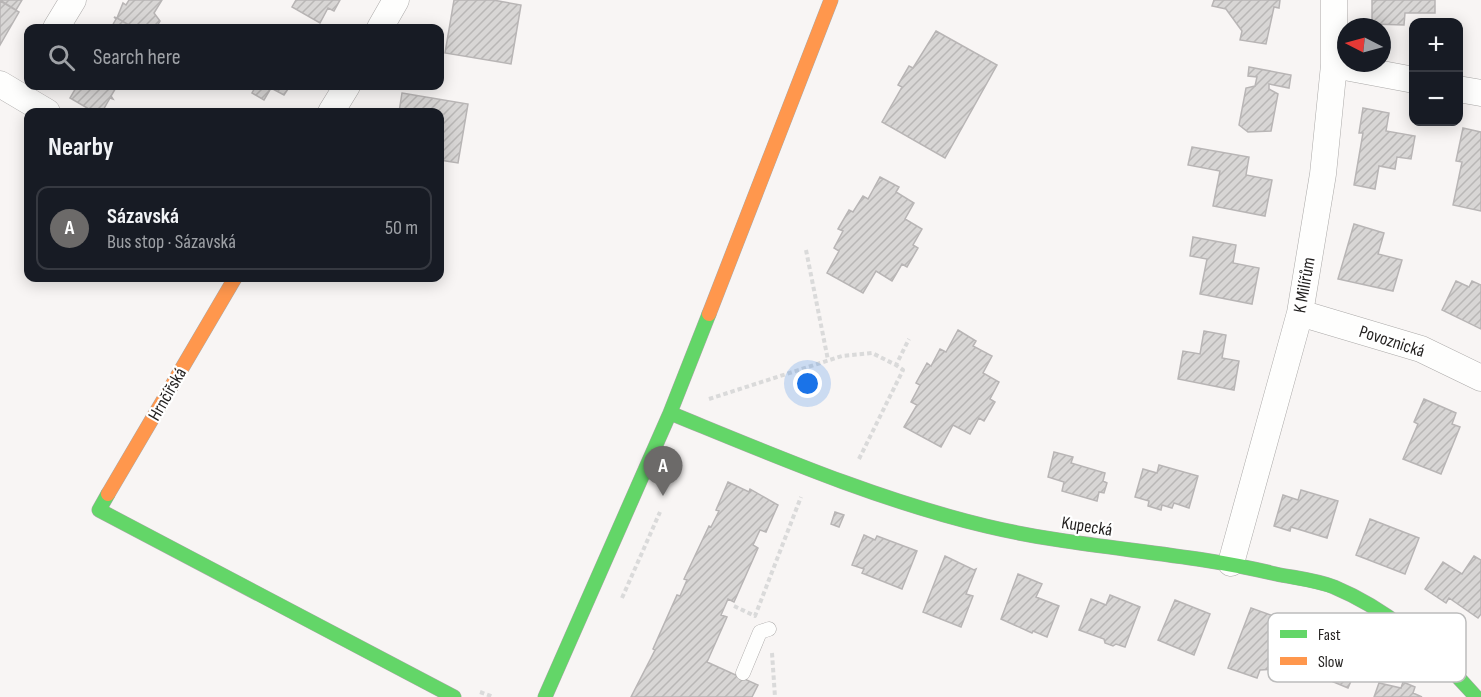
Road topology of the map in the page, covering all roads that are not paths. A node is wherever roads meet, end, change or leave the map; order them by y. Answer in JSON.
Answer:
{"nodes":[{"id":1,"x":73,"y":0,"type":"edge"},
{"id":2,"x":396,"y":0,"type":"edge"},
{"id":3,"x":831,"y":0,"type":"edge"},
{"id":4,"x":1334,"y":0,"type":"edge"},
{"id":5,"x":58,"y":24,"type":"edge"},
{"id":6,"x":382,"y":24,"type":"edge"},
{"id":7,"x":1334,"y":64,"type":"junction"},
{"id":8,"x":1409,"y":79,"type":"edge"},
{"id":9,"x":15,"y":85,"type":"edge"},
{"id":10,"x":1463,"y":89,"type":"edge"},
{"id":11,"x":345,"y":90,"type":"edge"},
{"id":12,"x":1481,"y":93,"type":"edge"},
{"id":13,"x":42,"y":108,"type":"edge"},
{"id":14,"x":333,"y":108,"type":"edge"},
{"id":15,"x":233,"y":282,"type":"edge"},
{"id":16,"x":1300,"y":313,"type":"junction"},
{"id":17,"x":1481,"y":378,"type":"edge"},
{"id":18,"x":670,"y":413,"type":"junction"},
{"id":19,"x":1231,"y":563,"type":"junction"},
{"id":20,"x":1381,"y":613,"type":"edge"},
{"id":21,"x":769,"y":629,"type":"road end"},
{"id":22,"x":743,"y":674,"type":"dead end"},
{"id":23,"x":1463,"y":682,"type":"edge"},
{"id":24,"x":454,"y":697,"type":"edge"},
{"id":25,"x":544,"y":697,"type":"edge"},
{"id":26,"x":1476,"y":697,"type":"edge"}],
"edges":[{"from":1,"to":5,"type":"street"},
{"from":2,"to":6,"type":"street"},
{"from":3,"to":18,"type":"street"},
{"from":4,"to":7,"type":"street","name":"K Milířům"},
{"from":7,"to":8,"type":"street"},
{"from":7,"to":16,"type":"street","name":"K Milířům"},
{"from":9,"to":13,"type":"street"},
{"from":10,"to":12,"type":"street"},
{"from":11,"to":14,"type":"street"},
{"from":15,"to":24,"type":"street","name":"Hrnčířská"},
{"from":16,"to":17,"type":"street","name":"Povoznická"},
{"from":16,"to":19,"type":"street","name":"K Milířům"},
{"from":18,"to":19,"type":"street","name":"Kupecká"},
{"from":18,"to":25,"type":"street"},
{"from":19,"to":20,"type":"street","name":"Kupecká"},
{"from":21,"to":22,"type":"lane"},
{"from":23,"to":26,"type":"street","name":"Kupecká"}]}
